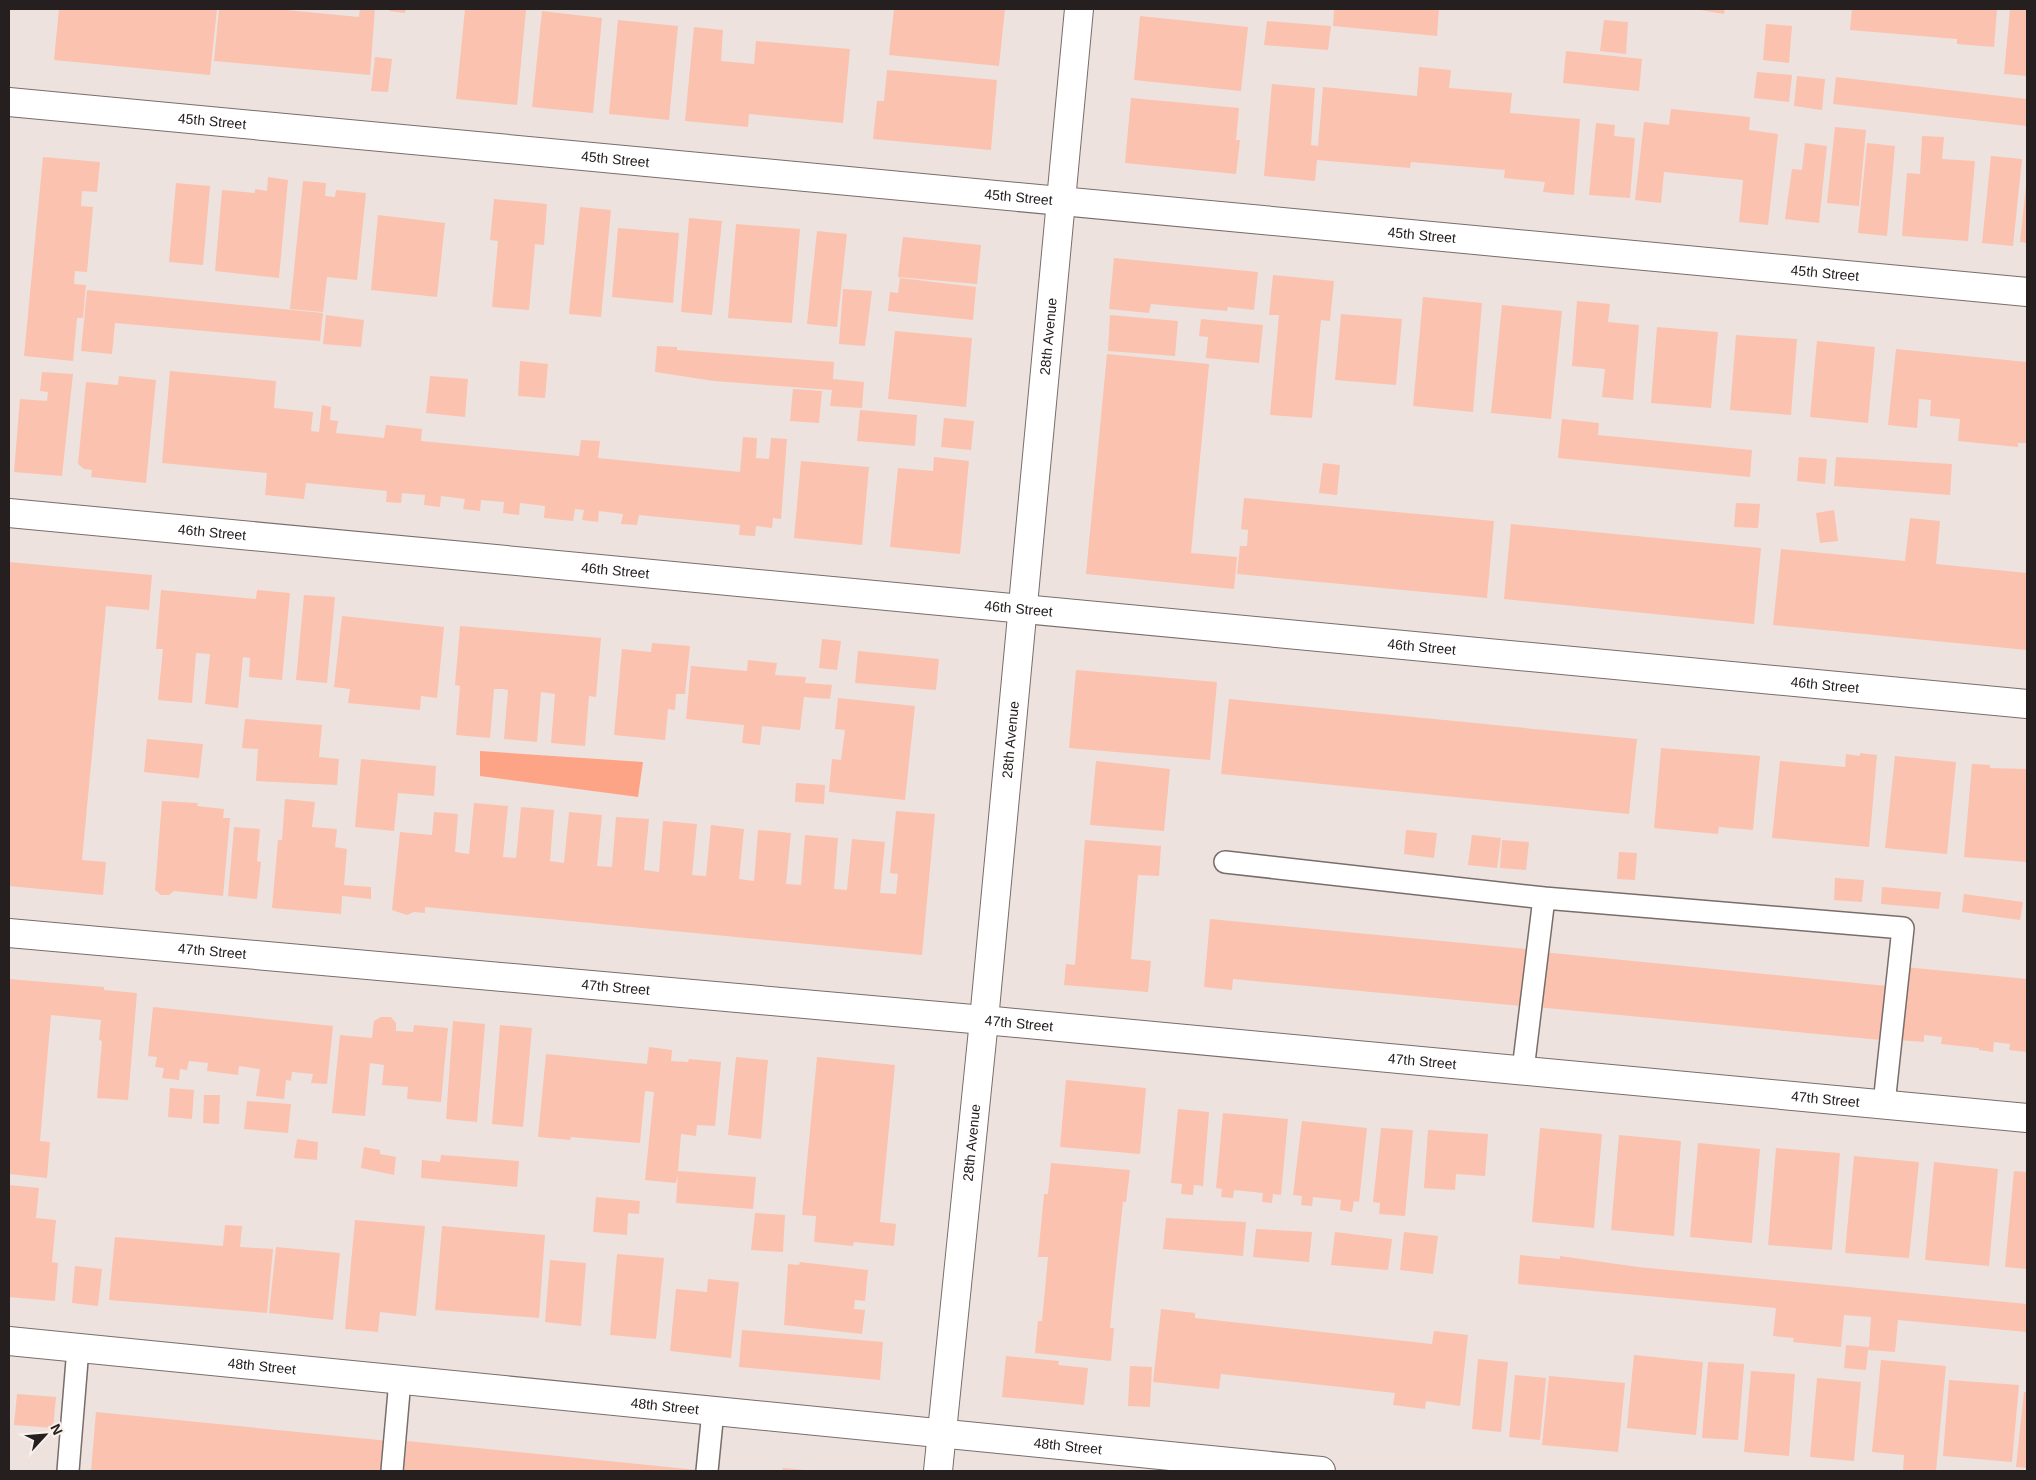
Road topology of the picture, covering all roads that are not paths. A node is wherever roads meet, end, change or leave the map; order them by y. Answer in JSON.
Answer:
{"nodes":[{"id":1,"x":1080,"y":9,"type":"edge"},
{"id":2,"x":9,"y":102,"type":"edge"},
{"id":3,"x":1061,"y":200,"type":"junction"},
{"id":4,"x":2027,"y":292,"type":"edge"},
{"id":5,"x":9,"y":514,"type":"edge"},
{"id":6,"x":1021,"y":609,"type":"junction"},
{"id":7,"x":2027,"y":704,"type":"edge"},
{"id":8,"x":1225,"y":862,"type":"dead end"},
{"id":9,"x":1544,"y":898,"type":"junction"},
{"id":10,"x":9,"y":933,"type":"edge"},
{"id":11,"x":984,"y":1020,"type":"junction"},
{"id":12,"x":1523,"y":1070,"type":"junction"},
{"id":13,"x":1884,"y":1104,"type":"junction"},
{"id":14,"x":2027,"y":1118,"type":"edge"},
{"id":15,"x":9,"y":1341,"type":"edge"},
{"id":16,"x":78,"y":1348,"type":"junction"},
{"id":17,"x":400,"y":1380,"type":"junction"},
{"id":18,"x":713,"y":1411,"type":"junction"},
{"id":19,"x":942,"y":1433,"type":"junction"},
{"id":20,"x":68,"y":1471,"type":"edge"},
{"id":21,"x":392,"y":1471,"type":"edge"},
{"id":22,"x":707,"y":1471,"type":"edge"},
{"id":23,"x":938,"y":1471,"type":"edge"},
{"id":24,"x":1321,"y":1471,"type":"edge"}],
"edges":[{"from":1,"to":3,"type":"street","name":"28th Avenue"},
{"from":2,"to":3,"type":"street","name":"45th Street"},
{"from":3,"to":4,"type":"street","name":"45th Street"},
{"from":3,"to":6,"type":"street","name":"28th Avenue"},
{"from":5,"to":6,"type":"street","name":"46th Street"},
{"from":6,"to":7,"type":"street","name":"46th Street"},
{"from":6,"to":11,"type":"street","name":"28th Avenue"},
{"from":8,"to":9,"type":"lane"},
{"from":9,"to":12,"type":"lane"},
{"from":9,"to":13,"type":"lane"},
{"from":10,"to":11,"type":"street","name":"47th Street"},
{"from":11,"to":12,"type":"street","name":"47th Street"},
{"from":11,"to":19,"type":"street","name":"28th Avenue"},
{"from":12,"to":13,"type":"street","name":"47th Street"},
{"from":13,"to":14,"type":"street","name":"47th Street"},
{"from":15,"to":16,"type":"street","name":"48th Street"},
{"from":16,"to":17,"type":"street","name":"48th Street"},
{"from":16,"to":20,"type":"lane"},
{"from":17,"to":18,"type":"street","name":"48th Street"},
{"from":17,"to":21,"type":"lane"},
{"from":18,"to":19,"type":"street","name":"48th Street"},
{"from":18,"to":22,"type":"lane"},
{"from":19,"to":23,"type":"street","name":"28th Avenue"},
{"from":19,"to":24,"type":"street","name":"48th Street"}]}
